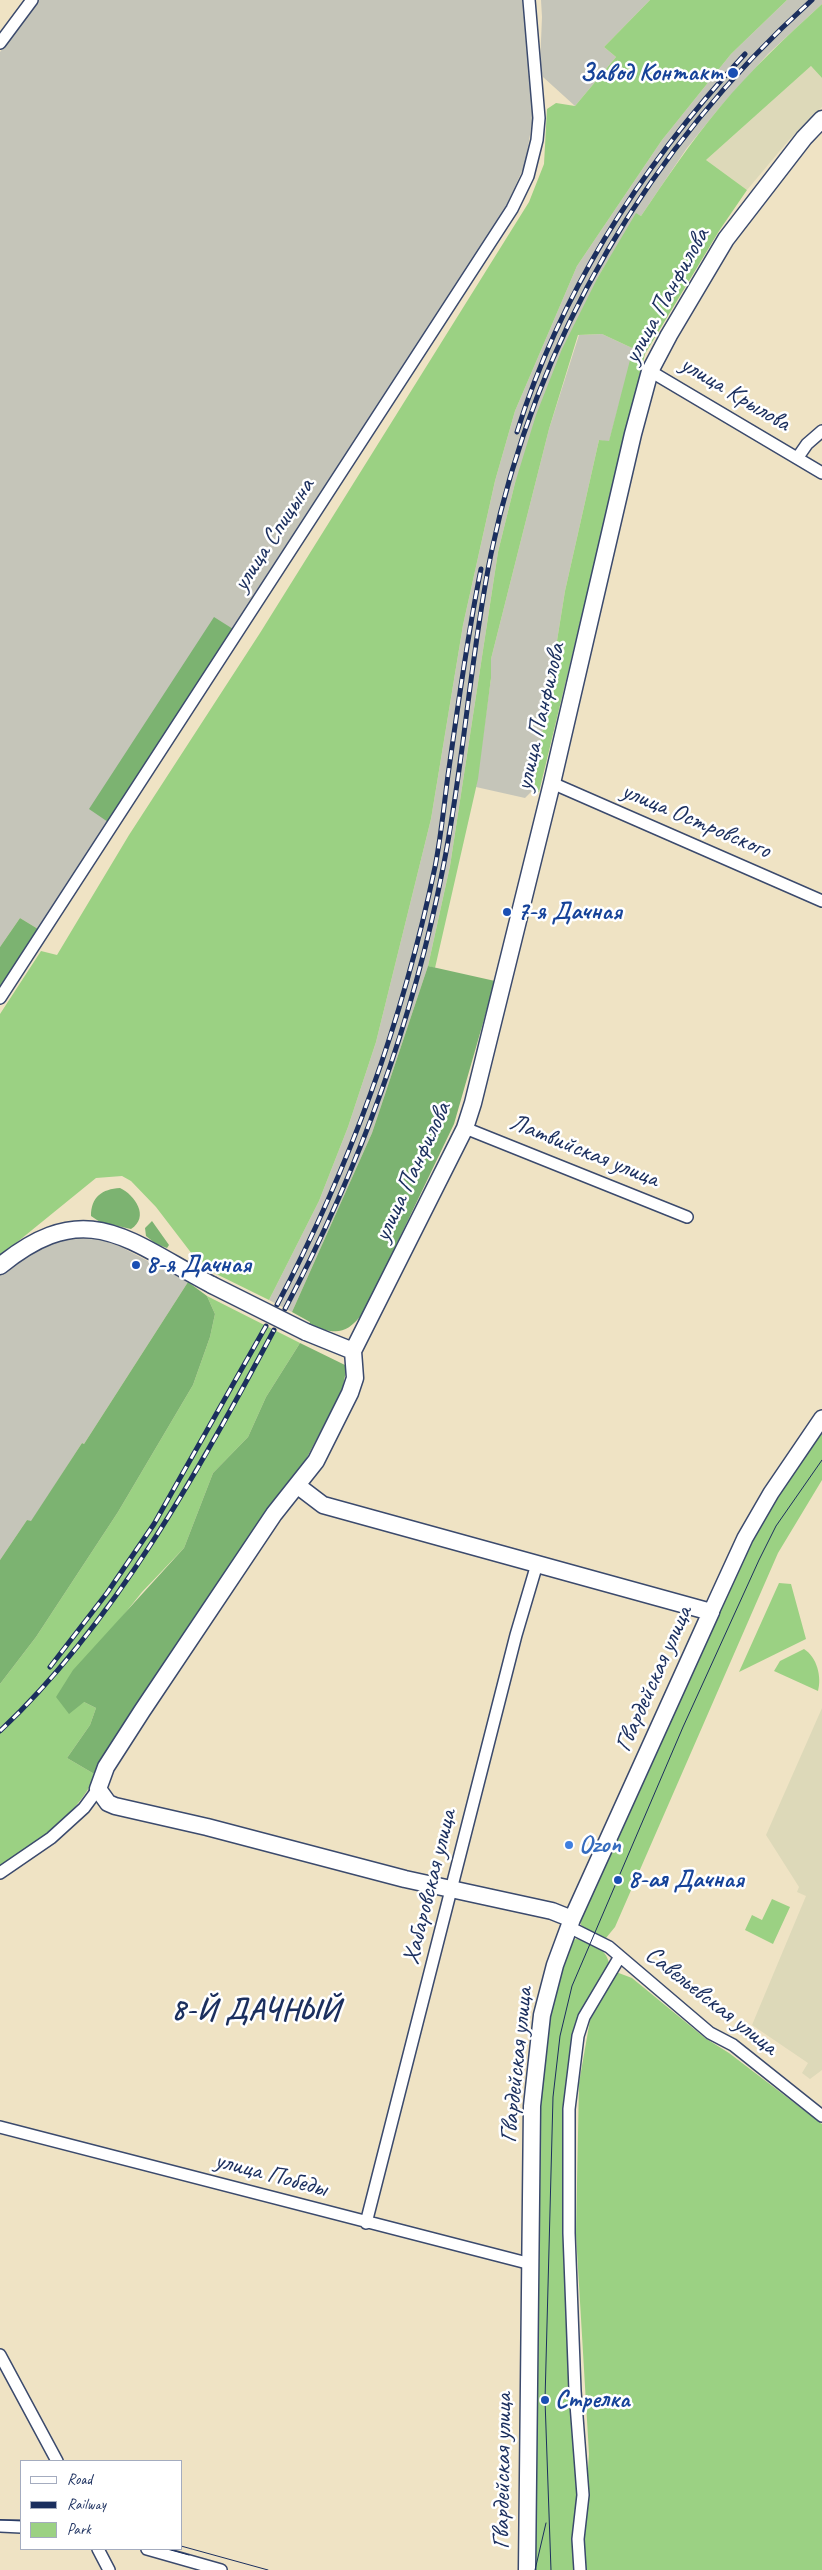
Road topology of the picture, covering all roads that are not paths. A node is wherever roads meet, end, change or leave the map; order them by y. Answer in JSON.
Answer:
{"nodes":[{"id":1,"x":32,"y":0,"type":"edge"},
{"id":2,"x":530,"y":0,"type":"edge"},
{"id":3,"x":0,"y":43,"type":"edge"},
{"id":4,"x":822,"y":119,"type":"edge"},
{"id":5,"x":650,"y":370,"type":"junction"},
{"id":6,"x":822,"y":431,"type":"edge"},
{"id":7,"x":798,"y":457,"type":"junction"},
{"id":8,"x":822,"y":473,"type":"edge"},
{"id":9,"x":552,"y":783,"type":"junction"},
{"id":10,"x":822,"y":901,"type":"edge"},
{"id":11,"x":0,"y":998,"type":"edge"},
{"id":12,"x":465,"y":1128,"type":"junction"},
{"id":13,"x":686,"y":1216,"type":"dead end"},
{"id":14,"x":0,"y":1266,"type":"edge"},
{"id":15,"x":353,"y":1351,"type":"junction"},
{"id":16,"x":822,"y":1418,"type":"edge"},
{"id":17,"x":298,"y":1486,"type":"junction"},
{"id":18,"x":538,"y":1564,"type":"junction"},
{"id":19,"x":711,"y":1612,"type":"junction"},
{"id":20,"x":98,"y":1789,"type":"junction"},
{"id":21,"x":0,"y":1874,"type":"edge"},
{"id":22,"x":453,"y":1889,"type":"junction"},
{"id":23,"x":571,"y":1923,"type":"junction"},
{"id":24,"x":619,"y":1958,"type":"junction"},
{"id":25,"x":822,"y":2116,"type":"edge"},
{"id":26,"x":0,"y":2128,"type":"edge"},
{"id":27,"x":366,"y":2223,"type":"junction"},
{"id":28,"x":531,"y":2264,"type":"junction"},
{"id":29,"x":0,"y":2355,"type":"edge"},
{"id":30,"x":56,"y":2460,"type":"edge"},
{"id":31,"x":0,"y":2526,"type":"edge"},
{"id":32,"x":20,"y":2527,"type":"edge"},
{"id":33,"x":99,"y":2550,"type":"edge"},
{"id":34,"x":151,"y":2550,"type":"edge"},
{"id":35,"x":109,"y":2570,"type":"edge"},
{"id":36,"x":221,"y":2570,"type":"edge"},
{"id":37,"x":527,"y":2570,"type":"edge"},
{"id":38,"x":580,"y":2570,"type":"edge"}],
"edges":[{"from":1,"to":3,"type":"street"},
{"from":2,"to":11,"type":"street","name":"улица Спицына"},
{"from":4,"to":5,"type":"main road","name":"улица Панфилова"},
{"from":5,"to":7,"type":"street","name":"улица Крылова"},
{"from":5,"to":9,"type":"main road","name":"улица Панфилова"},
{"from":6,"to":7,"type":"street"},
{"from":7,"to":8,"type":"street","name":"улица Крылова"},
{"from":9,"to":10,"type":"street","name":"улица Островского"},
{"from":9,"to":12,"type":"main road","name":"улица Панфилова"},
{"from":12,"to":13,"type":"street","name":"Латвийская улица"},
{"from":12,"to":15,"type":"main road","name":"улица Панфилова"},
{"from":14,"to":15,"type":"main road","bridge":true},
{"from":15,"to":17,"type":"main road"},
{"from":16,"to":19,"type":"street","name":"Гвардейская улица"},
{"from":17,"to":18,"type":"main road"},
{"from":17,"to":20,"type":"main road"},
{"from":18,"to":19,"type":"main road"},
{"from":18,"to":22,"type":"street","name":"Хабаровская улица"},
{"from":19,"to":23,"type":"main road","name":"Гвардейская улица"},
{"from":20,"to":21,"type":"street"},
{"from":20,"to":22,"type":"main road"},
{"from":22,"to":23,"type":"main road"},
{"from":22,"to":27,"type":"street","name":"Хабаровская улица"},
{"from":23,"to":24,"type":"street","name":"Савельевская улица"},
{"from":23,"to":28,"type":"main road","name":"Гвардейская улица"},
{"from":24,"to":25,"type":"street","name":"Савельевская улица"},
{"from":24,"to":38,"type":"street"},
{"from":26,"to":27,"type":"street","name":"улица Победы"},
{"from":27,"to":28,"type":"street","name":"улица Победы"},
{"from":28,"to":37,"type":"main road","name":"Гвардейская улица"},
{"from":29,"to":30,"type":"street"},
{"from":31,"to":32,"type":"street"},
{"from":33,"to":35,"type":"street"},
{"from":34,"to":36,"type":"street"}]}
